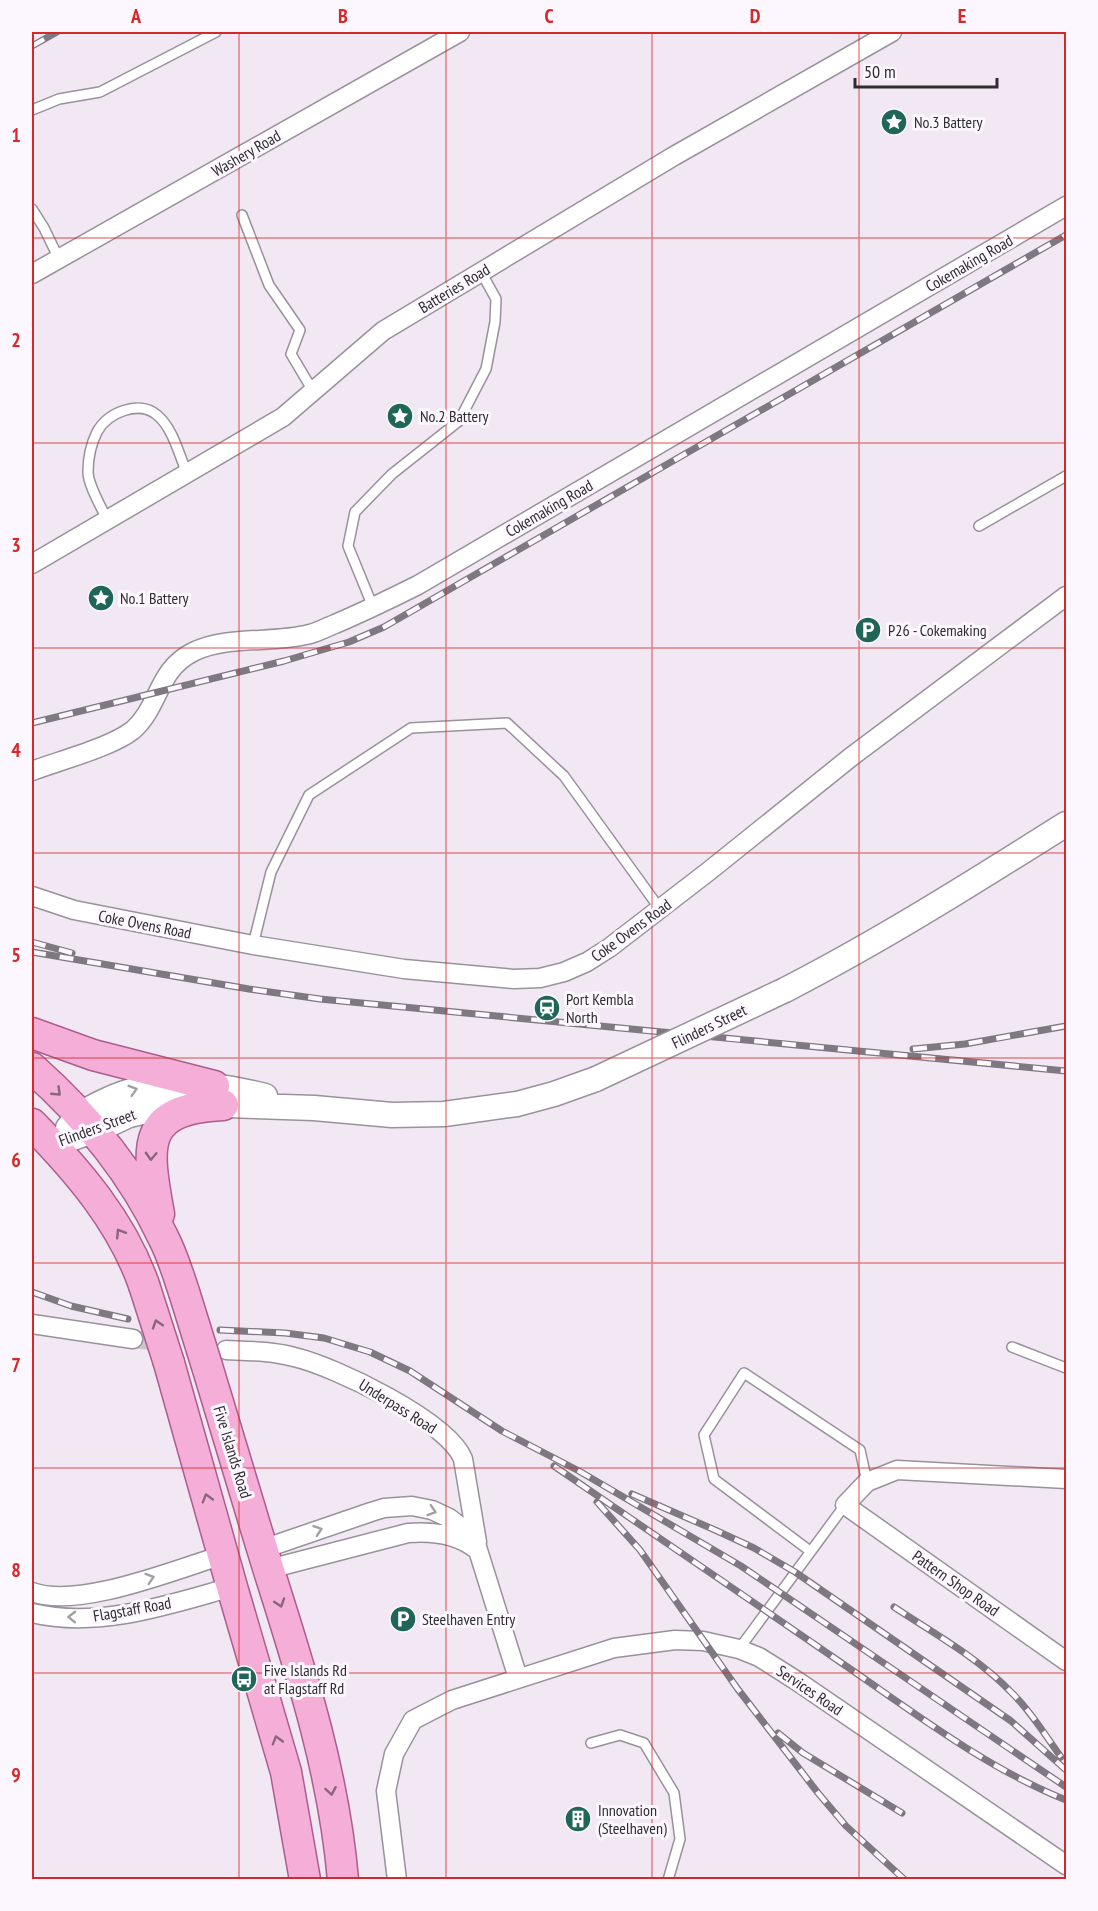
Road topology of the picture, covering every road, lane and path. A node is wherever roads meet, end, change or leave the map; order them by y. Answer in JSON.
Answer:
{"nodes":[{"id":1,"x":216,"y":32,"type":"edge"},
{"id":2,"x":460,"y":32,"type":"edge"},
{"id":3,"x":892,"y":32,"type":"edge"},
{"id":4,"x":32,"y":110,"type":"edge"},
{"id":5,"x":1066,"y":206,"type":"edge"},
{"id":6,"x":32,"y":209,"type":"edge"},
{"id":7,"x":242,"y":215,"type":"dead end"},
{"id":8,"x":59,"y":259,"type":"junction"},
{"id":9,"x":481,"y":272,"type":"junction"},
{"id":10,"x":32,"y":274,"type":"edge"},
{"id":11,"x":313,"y":391,"type":"junction"},
{"id":12,"x":187,"y":473,"type":"junction"},
{"id":13,"x":1066,"y":476,"type":"edge"},
{"id":14,"x":107,"y":520,"type":"junction"},
{"id":15,"x":979,"y":526,"type":"dead end"},
{"id":16,"x":32,"y":564,"type":"edge"},
{"id":17,"x":1066,"y":596,"type":"edge"},
{"id":18,"x":374,"y":607,"type":"junction"},
{"id":19,"x":32,"y":771,"type":"edge"},
{"id":20,"x":1066,"y":824,"type":"edge"},
{"id":21,"x":32,"y":896,"type":"edge"},
{"id":22,"x":660,"y":909,"type":"junction"},
{"id":23,"x":253,"y":945,"type":"junction"},
{"id":24,"x":32,"y":1033,"type":"edge"},
{"id":25,"x":32,"y":1068,"type":"edge"},
{"id":26,"x":218,"y":1095,"type":"junction"},
{"id":27,"x":87,"y":1122,"type":"junction"},
{"id":28,"x":32,"y":1124,"type":"edge"},
{"id":29,"x":53,"y":1145,"type":"junction"},
{"id":30,"x":163,"y":1236,"type":"junction"},
{"id":31,"x":32,"y":1324,"type":"edge"},
{"id":32,"x":133,"y":1339,"type":"tunnel mouth"},
{"id":33,"x":1012,"y":1347,"type":"dead end"},
{"id":34,"x":217,"y":1358,"type":"junction"},
{"id":35,"x":1066,"y":1368,"type":"edge"},
{"id":36,"x":1066,"y":1479,"type":"edge"},
{"id":37,"x":867,"y":1482,"type":"junction"},
{"id":38,"x":845,"y":1505,"type":"junction"},
{"id":39,"x":810,"y":1551,"type":"junction"},
{"id":40,"x":223,"y":1555,"type":"junction"},
{"id":41,"x":480,"y":1555,"type":"junction"},
{"id":42,"x":266,"y":1559,"type":"junction"},
{"id":43,"x":232,"y":1587,"type":"junction"},
{"id":44,"x":32,"y":1592,"type":"edge"},
{"id":45,"x":32,"y":1612,"type":"edge"},
{"id":46,"x":739,"y":1649,"type":"junction"},
{"id":47,"x":1066,"y":1661,"type":"edge"},
{"id":48,"x":518,"y":1678,"type":"junction"},
{"id":49,"x":591,"y":1743,"type":"dead end"},
{"id":50,"x":1066,"y":1865,"type":"edge"},
{"id":51,"x":305,"y":1880,"type":"edge"},
{"id":52,"x":343,"y":1880,"type":"edge"},
{"id":53,"x":397,"y":1880,"type":"edge"},
{"id":54,"x":668,"y":1880,"type":"edge"}],
"edges":[{"from":1,"to":4,"type":"lane"},
{"from":2,"to":8,"type":"street","name":"Washery Road"},
{"from":3,"to":9,"type":"street","name":"Batteries Road"},
{"from":5,"to":18,"type":"street","name":"Cokemaking Road"},
{"from":6,"to":8,"type":"lane"},
{"from":7,"to":11,"type":"lane"},
{"from":8,"to":10,"type":"street","name":"Washery Road"},
{"from":9,"to":11,"type":"street","name":"Batteries Road"},
{"from":9,"to":18,"type":"lane"},
{"from":11,"to":12,"type":"street","name":"Batteries Road"},
{"from":12,"to":14,"type":"street","name":"Batteries Road"},
{"from":12,"to":14,"type":"lane"},
{"from":13,"to":15,"type":"lane"},
{"from":14,"to":16,"type":"street","name":"Batteries Road"},
{"from":17,"to":22,"type":"street","name":"Coke Ovens Road"},
{"from":18,"to":19,"type":"street","name":"Cokemaking Road"},
{"from":20,"to":26,"type":"street","name":"Flinders Street","bridge":true},
{"from":21,"to":23,"type":"street","name":"Coke Ovens Road"},
{"from":22,"to":23,"type":"street","name":"Coke Ovens Road"},
{"from":22,"to":23,"type":"lane"},
{"from":24,"to":26,"type":"main road"},
{"from":25,"to":27,"type":"main road","name":"Five Islands Road","one_way":true},
{"from":26,"to":27,"type":"street","name":"Flinders Street"},
{"from":26,"to":30,"type":"main road","one_way":true},
{"from":27,"to":29,"type":"street","name":"Flinders Street"},
{"from":27,"to":30,"type":"main road","name":"Five Islands Road"},
{"from":28,"to":29,"type":"main road"},
{"from":40,"to":29,"type":"main road","one_way":true,"bridge":true},
{"from":30,"to":34,"type":"main road","name":"Five Islands Road","bridge":true},
{"from":31,"to":32,"type":"street"},
{"from":33,"to":35,"type":"lane"},
{"from":34,"to":41,"type":"street","name":"Underpass Road"},
{"from":34,"to":42,"type":"main road","name":"Five Islands Road"},
{"from":36,"to":37,"type":"street"},
{"from":37,"to":38,"type":"street"},
{"from":37,"to":39,"type":"lane"},
{"from":38,"to":39,"type":"lane"},
{"from":38,"to":47,"type":"street","name":"Pattern Shop Road"},
{"from":39,"to":46,"type":"lane"},
{"from":40,"to":43,"type":"main road"},
{"from":44,"to":40,"type":"street","name":"Flagstaff Road","one_way":true},
{"from":41,"to":42,"type":"street"},
{"from":42,"to":41,"type":"street","name":"Underpass Road","one_way":true},
{"from":41,"to":48,"type":"street","name":"Underpass Road"},
{"from":42,"to":52,"type":"main road","name":"Five Islands Road","one_way":true},
{"from":43,"to":45,"type":"street","name":"Flagstaff Road","one_way":true},
{"from":51,"to":43,"type":"main road","one_way":true},
{"from":46,"to":48,"type":"street","name":"Services Road"},
{"from":46,"to":50,"type":"street","name":"Services Road"},
{"from":48,"to":53,"type":"street","name":"Services Road"},
{"from":49,"to":54,"type":"lane"}]}
